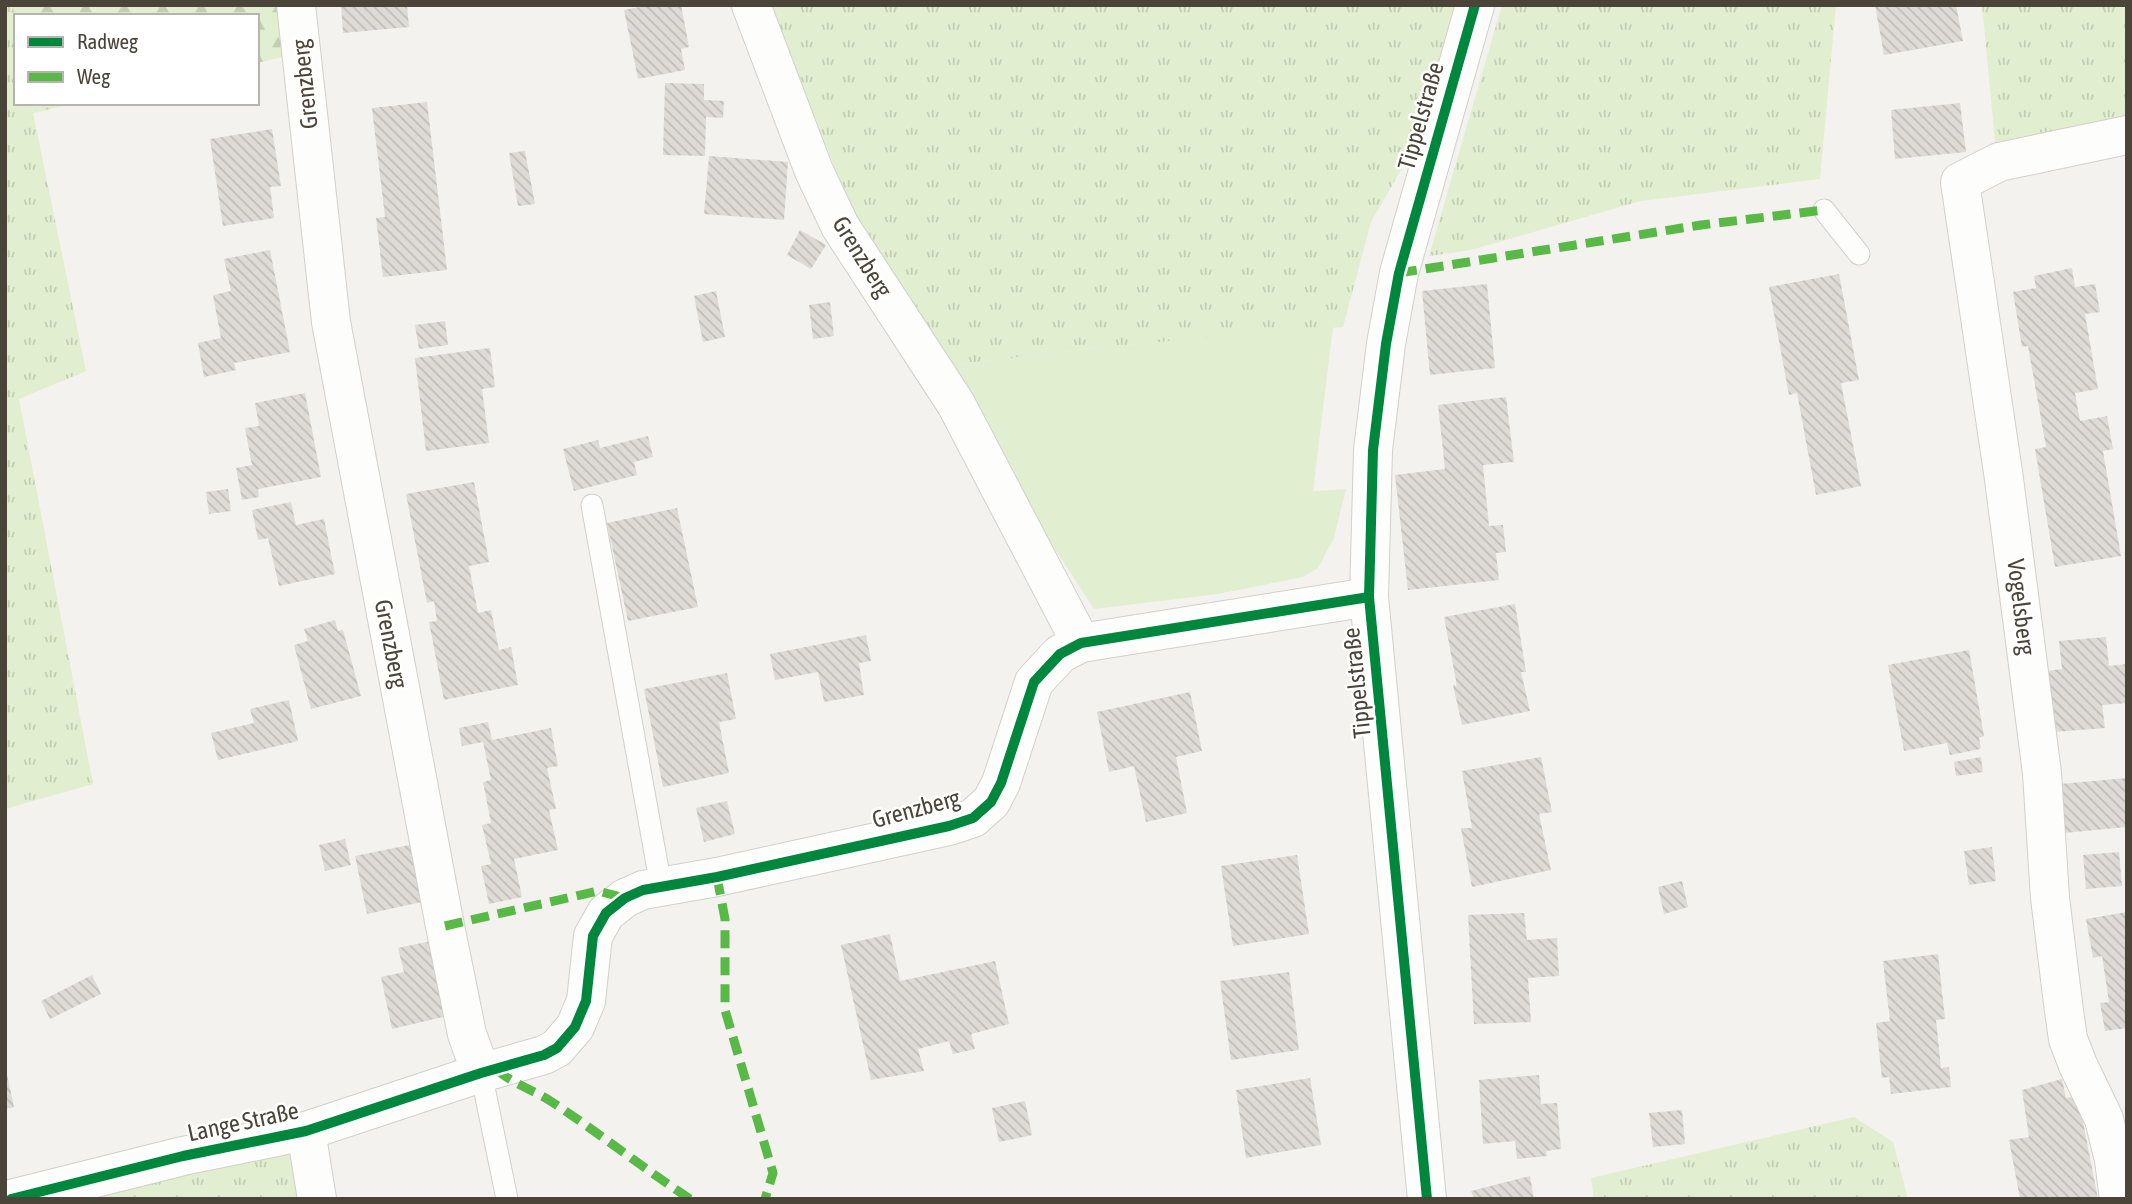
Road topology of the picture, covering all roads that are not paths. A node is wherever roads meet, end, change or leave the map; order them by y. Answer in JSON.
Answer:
{"nodes":[{"id":1,"x":296,"y":5,"type":"edge"},
{"id":2,"x":751,"y":5,"type":"edge"},
{"id":3,"x":1475,"y":5,"type":"edge"},
{"id":4,"x":2127,"y":135,"type":"edge"},
{"id":5,"x":1824,"y":210,"type":"dead end"},
{"id":6,"x":1859,"y":254,"type":"dead end"},
{"id":7,"x":592,"y":505,"type":"dead end"},
{"id":8,"x":1369,"y":597,"type":"junction"},
{"id":9,"x":1081,"y":643,"type":"junction"},
{"id":10,"x":662,"y":886,"type":"junction"},
{"id":11,"x":481,"y":1073,"type":"junction"},
{"id":12,"x":306,"y":1131,"type":"junction"},
{"id":13,"x":11,"y":1199,"type":"edge"},
{"id":14,"x":317,"y":1199,"type":"edge"},
{"id":15,"x":507,"y":1199,"type":"edge"},
{"id":16,"x":1427,"y":1199,"type":"edge"},
{"id":17,"x":2119,"y":1199,"type":"edge"}],
"edges":[{"from":1,"to":11,"type":"street","name":"Grenzberg"},
{"from":2,"to":9,"type":"street","name":"Grenzberg"},
{"from":3,"to":8,"type":"street","name":"Tippelstraße"},
{"from":4,"to":17,"type":"street","name":"Vogelsberg"},
{"from":5,"to":6,"type":"lane"},
{"from":7,"to":10,"type":"lane"},
{"from":8,"to":9,"type":"street","name":"Grenzberg"},
{"from":8,"to":16,"type":"street","name":"Tippelstraße"},
{"from":9,"to":10,"type":"street","name":"Grenzberg"},
{"from":10,"to":11,"type":"street","name":"Grenzberg"},
{"from":11,"to":12,"type":"street","name":"Lange Straße"},
{"from":11,"to":15,"type":"lane"},
{"from":12,"to":13,"type":"street","name":"Lange Straße"},
{"from":12,"to":14,"type":"street"}]}
